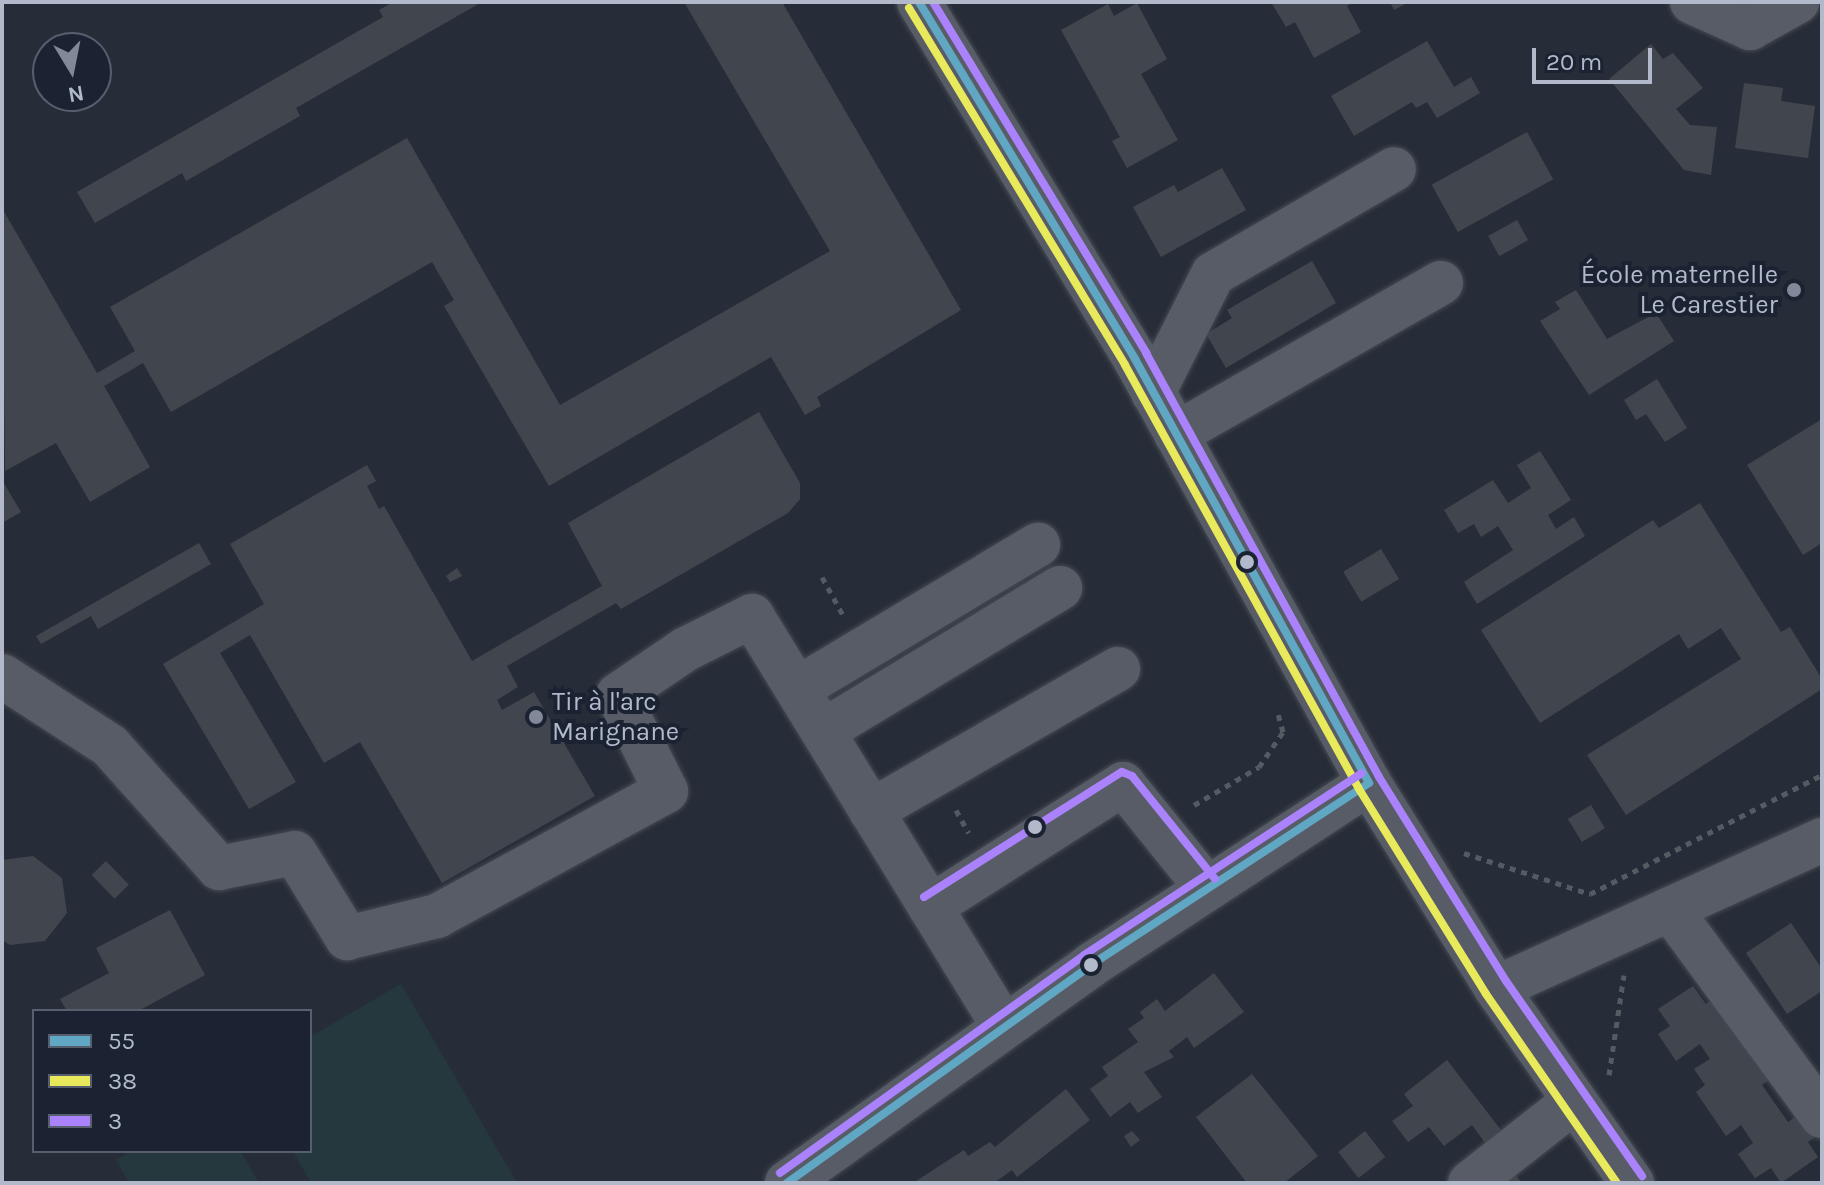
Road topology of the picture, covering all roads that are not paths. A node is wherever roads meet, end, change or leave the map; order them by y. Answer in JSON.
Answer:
{"nodes":[{"id":1,"x":919,"y":2,"type":"edge"},
{"id":2,"x":1692,"y":2,"type":"edge"},
{"id":3,"x":1797,"y":2,"type":"edge"},
{"id":4,"x":1394,"y":169,"type":"dead end"},
{"id":5,"x":1441,"y":283,"type":"dead end"},
{"id":6,"x":1153,"y":393,"type":"junction"},
{"id":7,"x":1176,"y":434,"type":"junction"},
{"id":8,"x":1038,"y":545,"type":"dead end"},
{"id":9,"x":1060,"y":588,"type":"dead end"},
{"id":10,"x":1118,"y":669,"type":"dead end"},
{"id":11,"x":2,"y":676,"type":"edge"},
{"id":12,"x":797,"y":689,"type":"junction"},
{"id":13,"x":823,"y":731,"type":"junction"},
{"id":14,"x":1369,"y":783,"type":"junction"},
{"id":15,"x":871,"y":811,"type":"junction"},
{"id":16,"x":1822,"y":840,"type":"edge"},
{"id":17,"x":1206,"y":887,"type":"junction"},
{"id":18,"x":930,"y":907,"type":"junction"},
{"id":19,"x":1670,"y":909,"type":"junction"},
{"id":20,"x":1496,"y":988,"type":"junction"},
{"id":21,"x":1003,"y":1026,"type":"junction"},
{"id":22,"x":1591,"y":1095,"type":"junction"},
{"id":23,"x":1822,"y":1116,"type":"edge"},
{"id":24,"x":1630,"y":1182,"type":"edge"},
{"id":25,"x":787,"y":1183,"type":"edge"},
{"id":26,"x":1470,"y":1183,"type":"edge"}],
"edges":[{"from":1,"to":6,"type":"street"},
{"from":2,"to":3,"type":"street"},
{"from":4,"to":6,"type":"street"},
{"from":5,"to":7,"type":"street"},
{"from":6,"to":7,"type":"street"},
{"from":7,"to":14,"type":"street"},
{"from":8,"to":12,"type":"street"},
{"from":9,"to":13,"type":"street"},
{"from":10,"to":15,"type":"street"},
{"from":11,"to":12,"type":"street"},
{"from":12,"to":13,"type":"street"},
{"from":13,"to":15,"type":"street"},
{"from":14,"to":17,"type":"street"},
{"from":14,"to":20,"type":"street"},
{"from":15,"to":18,"type":"street"},
{"from":16,"to":19,"type":"street"},
{"from":17,"to":18,"type":"street"},
{"from":17,"to":21,"type":"street"},
{"from":18,"to":21,"type":"street"},
{"from":19,"to":20,"type":"street"},
{"from":19,"to":23,"type":"street"},
{"from":20,"to":22,"type":"street"},
{"from":21,"to":25,"type":"street"},
{"from":22,"to":24,"type":"street"},
{"from":22,"to":26,"type":"street"}]}
